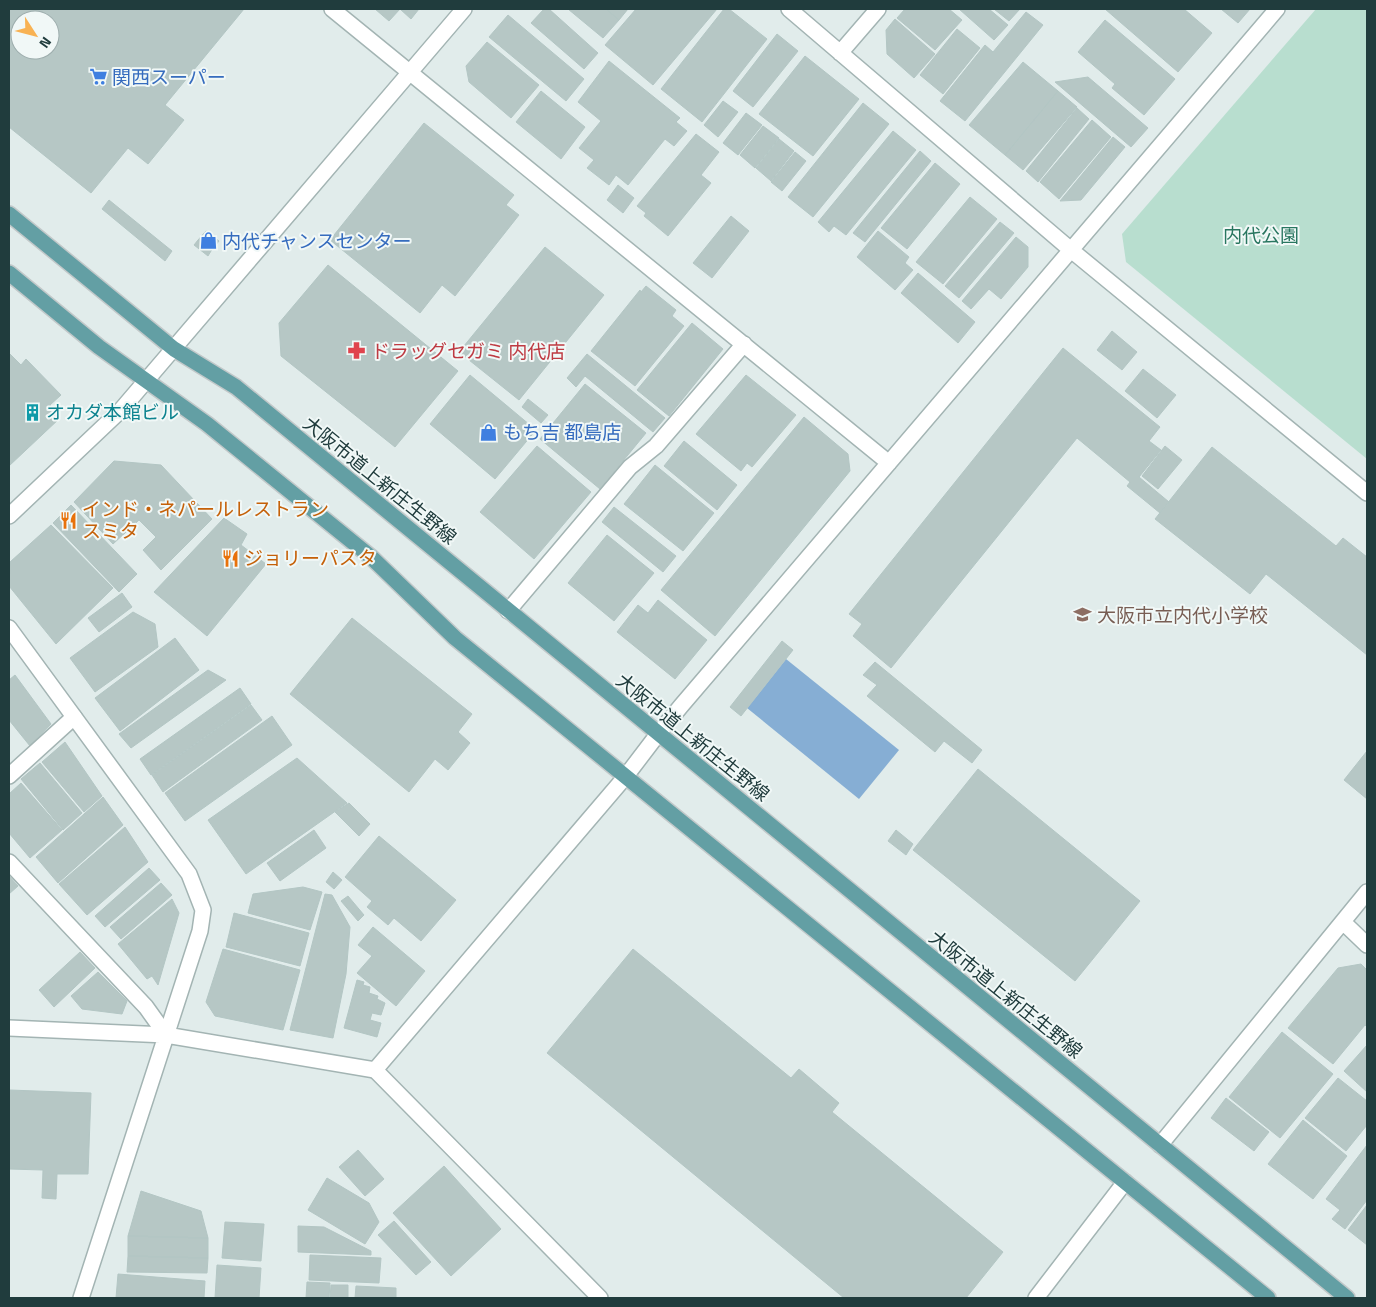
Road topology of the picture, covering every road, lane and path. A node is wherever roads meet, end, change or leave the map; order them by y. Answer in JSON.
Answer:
{"nodes":[{"id":1,"x":332,"y":9,"type":"edge"},
{"id":2,"x":464,"y":9,"type":"edge"},
{"id":3,"x":789,"y":9,"type":"edge"},
{"id":4,"x":878,"y":9,"type":"edge"},
{"id":5,"x":1277,"y":9,"type":"edge"},
{"id":6,"x":840,"y":53,"type":"junction"},
{"id":7,"x":410,"y":72,"type":"junction"},
{"id":8,"x":9,"y":214,"type":"edge"},
{"id":9,"x":1071,"y":250,"type":"junction"},
{"id":10,"x":9,"y":273,"type":"edge"},
{"id":11,"x":744,"y":344,"type":"junction"},
{"id":12,"x":174,"y":349,"type":"junction"},
{"id":13,"x":146,"y":381,"type":"junction"},
{"id":14,"x":889,"y":463,"type":"junction"},
{"id":15,"x":1367,"y":493,"type":"edge"},
{"id":16,"x":9,"y":516,"type":"edge"},
{"id":17,"x":508,"y":611,"type":"junction"},
{"id":18,"x":9,"y":628,"type":"edge"},
{"id":19,"x":74,"y":717,"type":"junction"},
{"id":20,"x":658,"y":734,"type":"junction"},
{"id":21,"x":9,"y":776,"type":"edge"},
{"id":22,"x":626,"y":776,"type":"junction"},
{"id":23,"x":9,"y":862,"type":"edge"},
{"id":24,"x":1367,"y":892,"type":"edge"},
{"id":25,"x":1343,"y":922,"type":"junction"},
{"id":26,"x":1367,"y":945,"type":"edge"},
{"id":27,"x":9,"y":1028,"type":"edge"},
{"id":28,"x":166,"y":1035,"type":"junction"},
{"id":29,"x":375,"y":1070,"type":"junction"},
{"id":30,"x":1160,"y":1145,"type":"junction"},
{"id":31,"x":1125,"y":1182,"type":"junction"},
{"id":32,"x":81,"y":1298,"type":"edge"},
{"id":33,"x":600,"y":1298,"type":"edge"},
{"id":34,"x":1036,"y":1298,"type":"edge"},
{"id":35,"x":1268,"y":1298,"type":"edge"},
{"id":36,"x":1347,"y":1298,"type":"edge"}],
"edges":[{"from":1,"to":7,"type":"street"},
{"from":2,"to":7,"type":"street"},
{"from":3,"to":6,"type":"street"},
{"from":4,"to":6,"type":"street"},
{"from":5,"to":9,"type":"street"},
{"from":6,"to":9,"type":"street"},
{"from":7,"to":11,"type":"street"},
{"from":7,"to":12,"type":"street"},
{"from":8,"to":12,"type":"main road","name":"大阪市道上新庄生野線"},
{"from":9,"to":14,"type":"street"},
{"from":9,"to":15,"type":"street"},
{"from":10,"to":13,"type":"main road"},
{"from":11,"to":14,"type":"street"},
{"from":11,"to":17,"type":"street"},
{"from":12,"to":13,"type":"street"},
{"from":12,"to":17,"type":"main road","name":"大阪市道上新庄生野線"},
{"from":13,"to":16,"type":"street"},
{"from":13,"to":22,"type":"main road"},
{"from":14,"to":20,"type":"street"},
{"from":17,"to":20,"type":"main road","name":"大阪市道上新庄生野線"},
{"from":18,"to":19,"type":"street"},
{"from":19,"to":21,"type":"street"},
{"from":19,"to":28,"type":"street"},
{"from":20,"to":22,"type":"street"},
{"from":20,"to":30,"type":"main road","name":"大阪市道上新庄生野線"},
{"from":22,"to":29,"type":"street"},
{"from":22,"to":31,"type":"main road"},
{"from":23,"to":28,"type":"street"},
{"from":24,"to":25,"type":"street"},
{"from":25,"to":26,"type":"street"},
{"from":25,"to":30,"type":"street"},
{"from":27,"to":28,"type":"street"},
{"from":28,"to":29,"type":"street"},
{"from":28,"to":32,"type":"street"},
{"from":29,"to":33,"type":"street"},
{"from":30,"to":36,"type":"main road","name":"大阪市道上新庄生野線"},
{"from":31,"to":34,"type":"street"},
{"from":31,"to":35,"type":"main road"}]}
